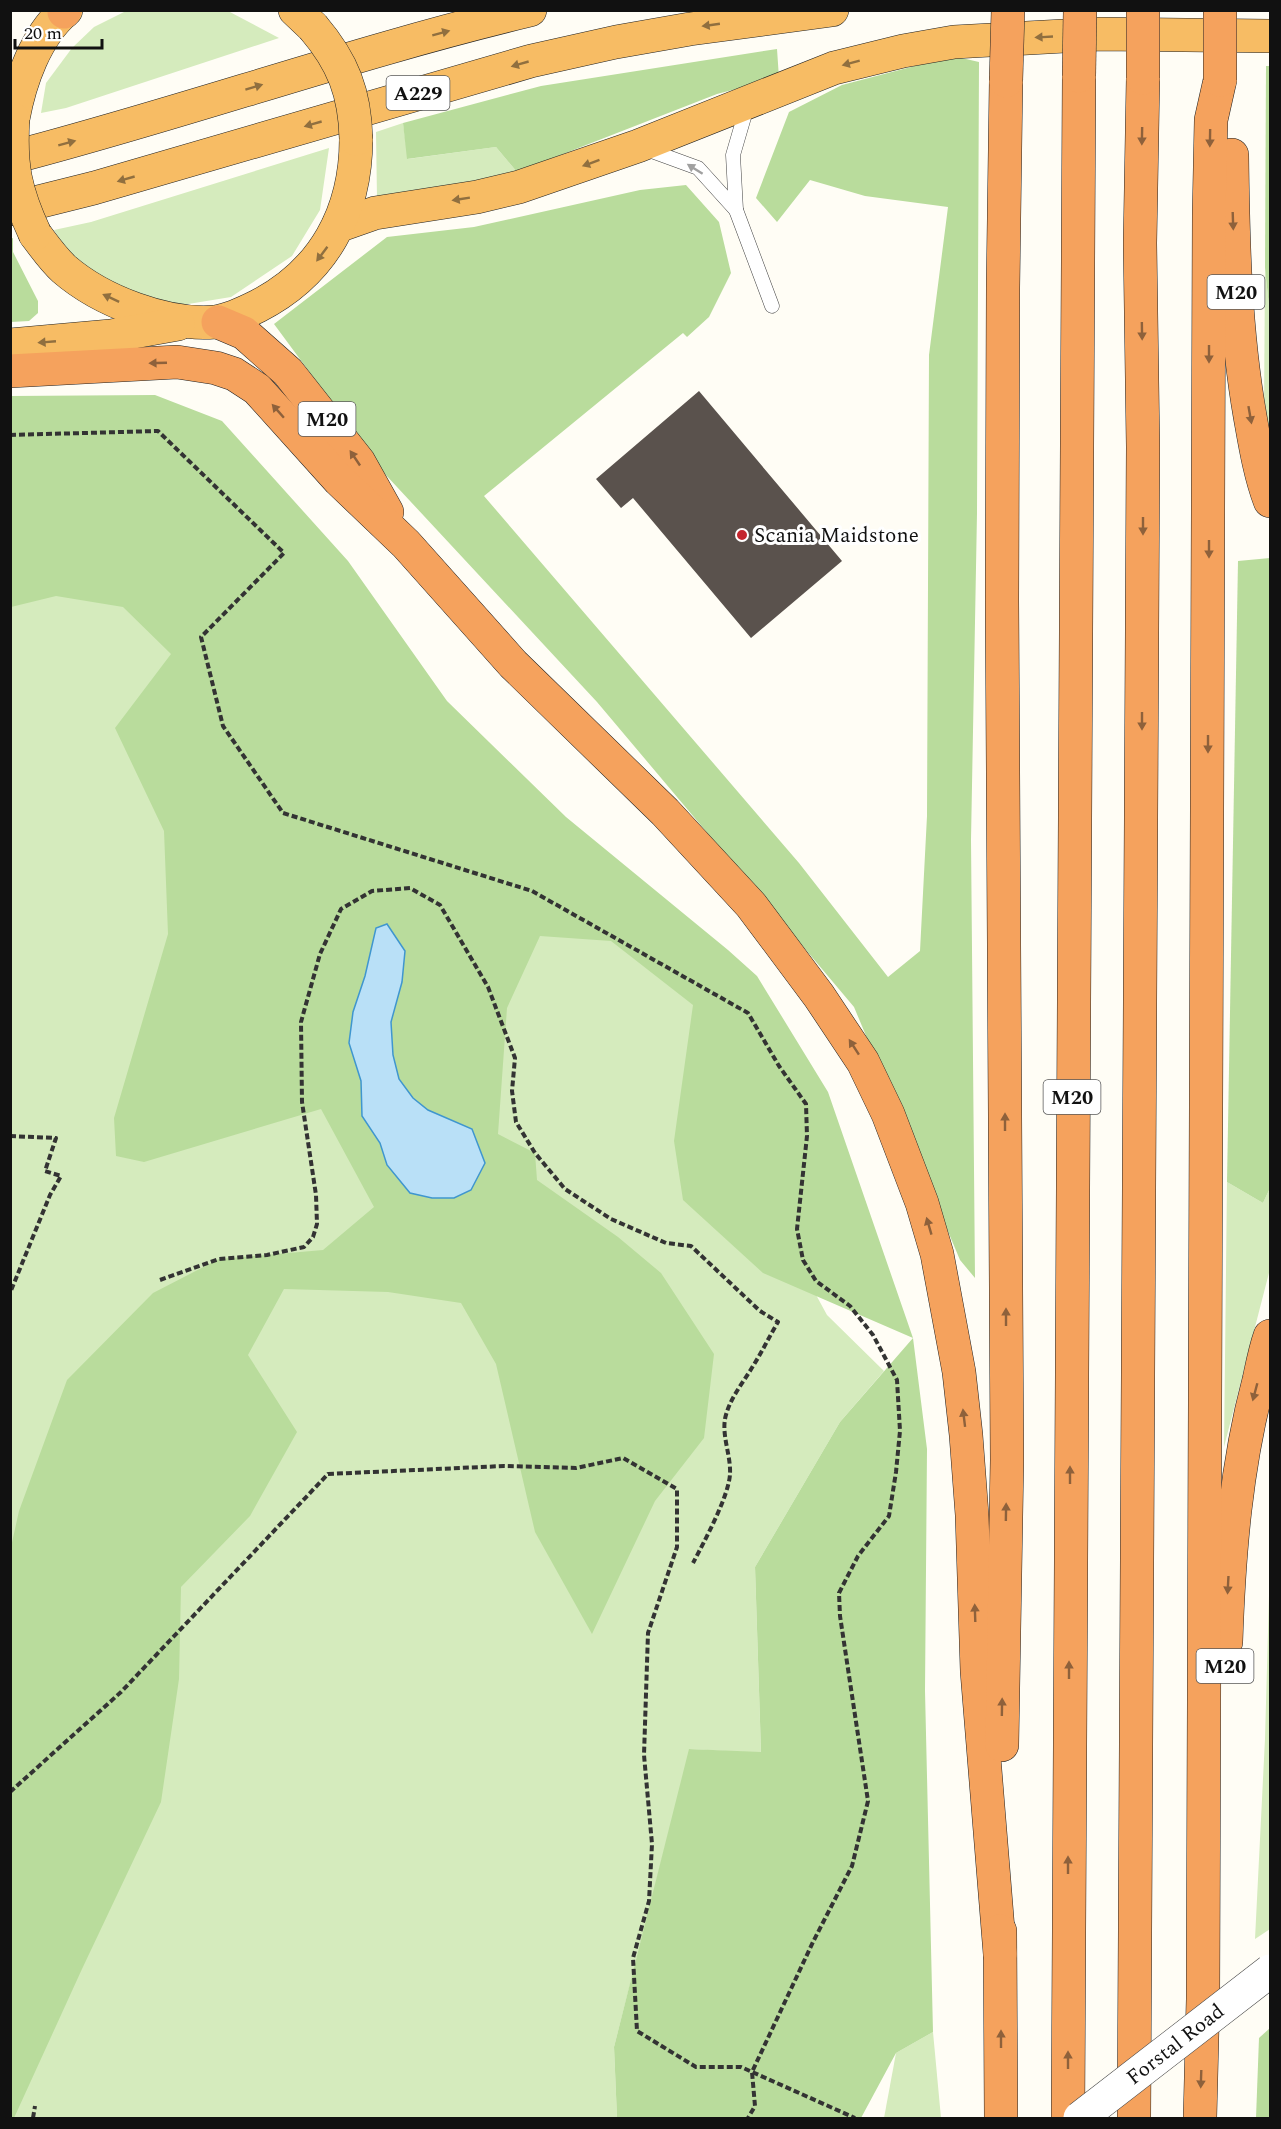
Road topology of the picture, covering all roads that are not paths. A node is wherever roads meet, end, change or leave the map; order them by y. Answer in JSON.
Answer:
{"nodes":[{"id":1,"x":530,"y":10,"type":"edge"},
{"id":2,"x":832,"y":10,"type":"edge"},
{"id":3,"x":1008,"y":10,"type":"edge"},
{"id":4,"x":1080,"y":10,"type":"edge"},
{"id":5,"x":1143,"y":10,"type":"edge"},
{"id":6,"x":1220,"y":10,"type":"edge"},
{"id":7,"x":65,"y":11,"type":"edge"},
{"id":8,"x":304,"y":19,"type":"edge"},
{"id":9,"x":1270,"y":36,"type":"edge"},
{"id":10,"x":42,"y":41,"type":"junction"},
{"id":11,"x":10,"y":54,"type":"edge"},
{"id":12,"x":1220,"y":80,"type":"junction"},
{"id":13,"x":749,"y":100,"type":"junction"},
{"id":14,"x":638,"y":146,"type":"junction"},
{"id":15,"x":10,"y":158,"type":"edge"},
{"id":16,"x":10,"y":209,"type":"edge"},
{"id":17,"x":736,"y":210,"type":"junction"},
{"id":18,"x":338,"y":226,"type":"junction"},
{"id":19,"x":772,"y":306,"type":"dead end"},
{"id":20,"x":203,"y":322,"type":"junction"},
{"id":21,"x":10,"y":345,"type":"edge"},
{"id":22,"x":10,"y":371,"type":"edge"},
{"id":23,"x":1270,"y":501,"type":"edge"},
{"id":24,"x":406,"y":544,"type":"junction"},
{"id":25,"x":1270,"y":1336,"type":"edge"},
{"id":26,"x":1000,"y":1954,"type":"junction"},
{"id":27,"x":1270,"y":1971,"type":"edge"},
{"id":28,"x":1203,"y":2000,"type":"junction"},
{"id":29,"x":1001,"y":2118,"type":"edge"},
{"id":30,"x":1068,"y":2118,"type":"edge"},
{"id":31,"x":1080,"y":2118,"type":"edge"},
{"id":32,"x":1134,"y":2118,"type":"edge"},
{"id":33,"x":1200,"y":2118,"type":"edge"}],
"edges":[{"from":15,"to":1,"type":"highway","number":"A229","one_way":true},
{"from":2,"to":16,"type":"highway","number":"A229","one_way":true},
{"from":26,"to":3,"type":"highway","number":"M20","one_way":true,"bridge":true},
{"from":30,"to":4,"type":"highway","number":"M20","one_way":true,"bridge":true},
{"from":5,"to":32,"type":"highway","one_way":true,"bridge":true},
{"from":6,"to":12,"type":"highway","number":"M20","bridge":true},
{"from":7,"to":10,"type":"highway"},
{"from":8,"to":18,"type":"highway","bridge":true},
{"from":9,"to":13,"type":"highway","one_way":true},
{"from":10,"to":11,"type":"highway"},
{"from":20,"to":10,"type":"highway","one_way":true,"bridge":true},
{"from":12,"to":23,"type":"highway","number":"M20","one_way":true},
{"from":12,"to":28,"type":"highway","number":"M20","one_way":true},
{"from":13,"to":14,"type":"highway"},
{"from":13,"to":17,"type":"lane"},
{"from":17,"to":14,"type":"lane","one_way":true},
{"from":14,"to":18,"type":"highway","one_way":true},
{"from":17,"to":19,"type":"lane"},
{"from":18,"to":20,"type":"highway","one_way":true},
{"from":20,"to":21,"type":"highway","one_way":true},
{"from":24,"to":20,"type":"highway","number":"M20","one_way":true},
{"from":24,"to":22,"type":"highway","number":"M20","one_way":true},
{"from":26,"to":24,"type":"highway","number":"M20","one_way":true},
{"from":25,"to":28,"type":"highway","number":"M20","one_way":true},
{"from":29,"to":26,"type":"highway","number":"M20","one_way":true},
{"from":27,"to":31,"type":"street","name":"Forstal Road","bridge":true},
{"from":28,"to":33,"type":"highway","number":"M20","one_way":true}]}
